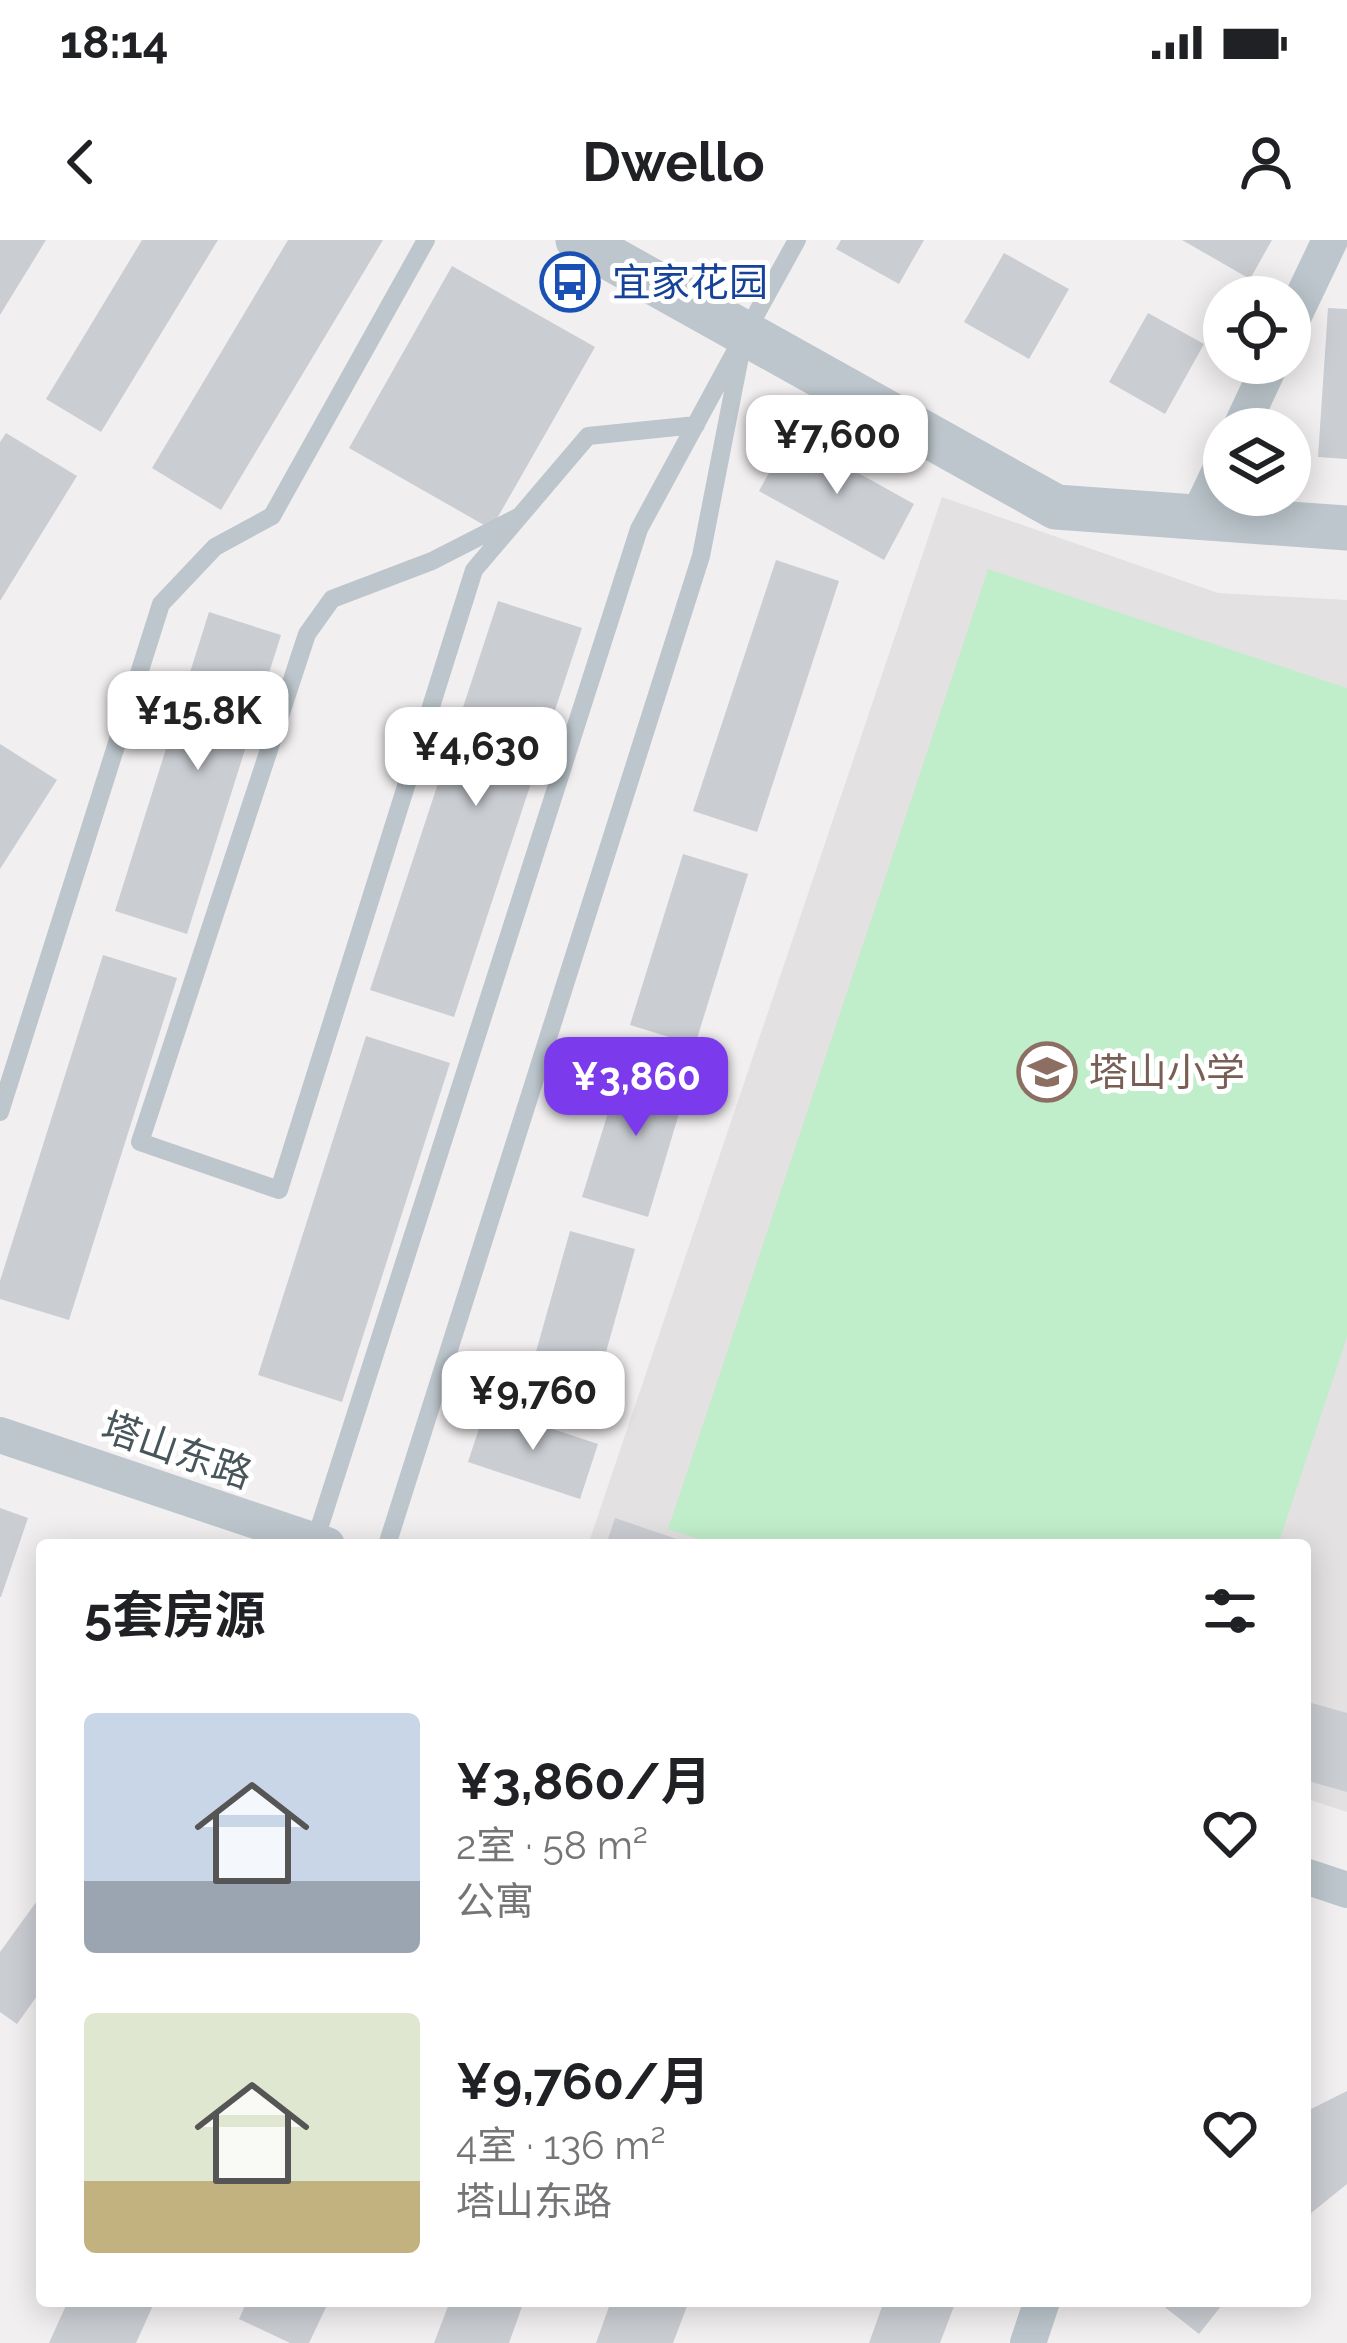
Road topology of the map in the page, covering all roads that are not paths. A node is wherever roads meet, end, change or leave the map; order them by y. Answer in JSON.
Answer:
{"nodes":[{"id":1,"x":426,"y":240,"type":"edge"},
{"id":2,"x":578,"y":240,"type":"edge"},
{"id":3,"x":797,"y":240,"type":"edge"},
{"id":4,"x":1330,"y":240,"type":"edge"},
{"id":5,"x":1311,"y":280,"type":"edge"},
{"id":6,"x":744,"y":336,"type":"junction"},
{"id":7,"x":696,"y":425,"type":"junction"},
{"id":8,"x":1203,"y":506,"type":"edge"},
{"id":9,"x":520,"y":516,"type":"junction"},
{"id":10,"x":1198,"y":517,"type":"junction"},
{"id":11,"x":1347,"y":528,"type":"edge"},
{"id":12,"x":0,"y":1112,"type":"edge"},
{"id":13,"x":0,"y":1435,"type":"edge"},
{"id":14,"x":309,"y":1539,"type":"edge"},
{"id":15,"x":322,"y":1539,"type":"edge"},
{"id":16,"x":389,"y":1539,"type":"edge"},
{"id":17,"x":1311,"y":1878,"type":"edge"},
{"id":18,"x":1347,"y":1890,"type":"edge"},
{"id":19,"x":1040,"y":2307,"type":"edge"},
{"id":20,"x":1028,"y":2343,"type":"edge"}],
"edges":[{"from":1,"to":12,"type":"lane"},
{"from":2,"to":6,"type":"street"},
{"from":3,"to":6,"type":"lane"},
{"from":4,"to":5,"type":"street"},
{"from":6,"to":7,"type":"lane"},
{"from":6,"to":10,"type":"street"},
{"from":6,"to":16,"type":"lane"},
{"from":7,"to":9,"type":"lane"},
{"from":7,"to":15,"type":"lane"},
{"from":8,"to":10,"type":"street"},
{"from":9,"to":9,"type":"lane"},
{"from":10,"to":11,"type":"street"},
{"from":13,"to":14,"type":"street","name":"塔山东路"},
{"from":17,"to":18,"type":"street"},
{"from":19,"to":20,"type":"street"}]}
